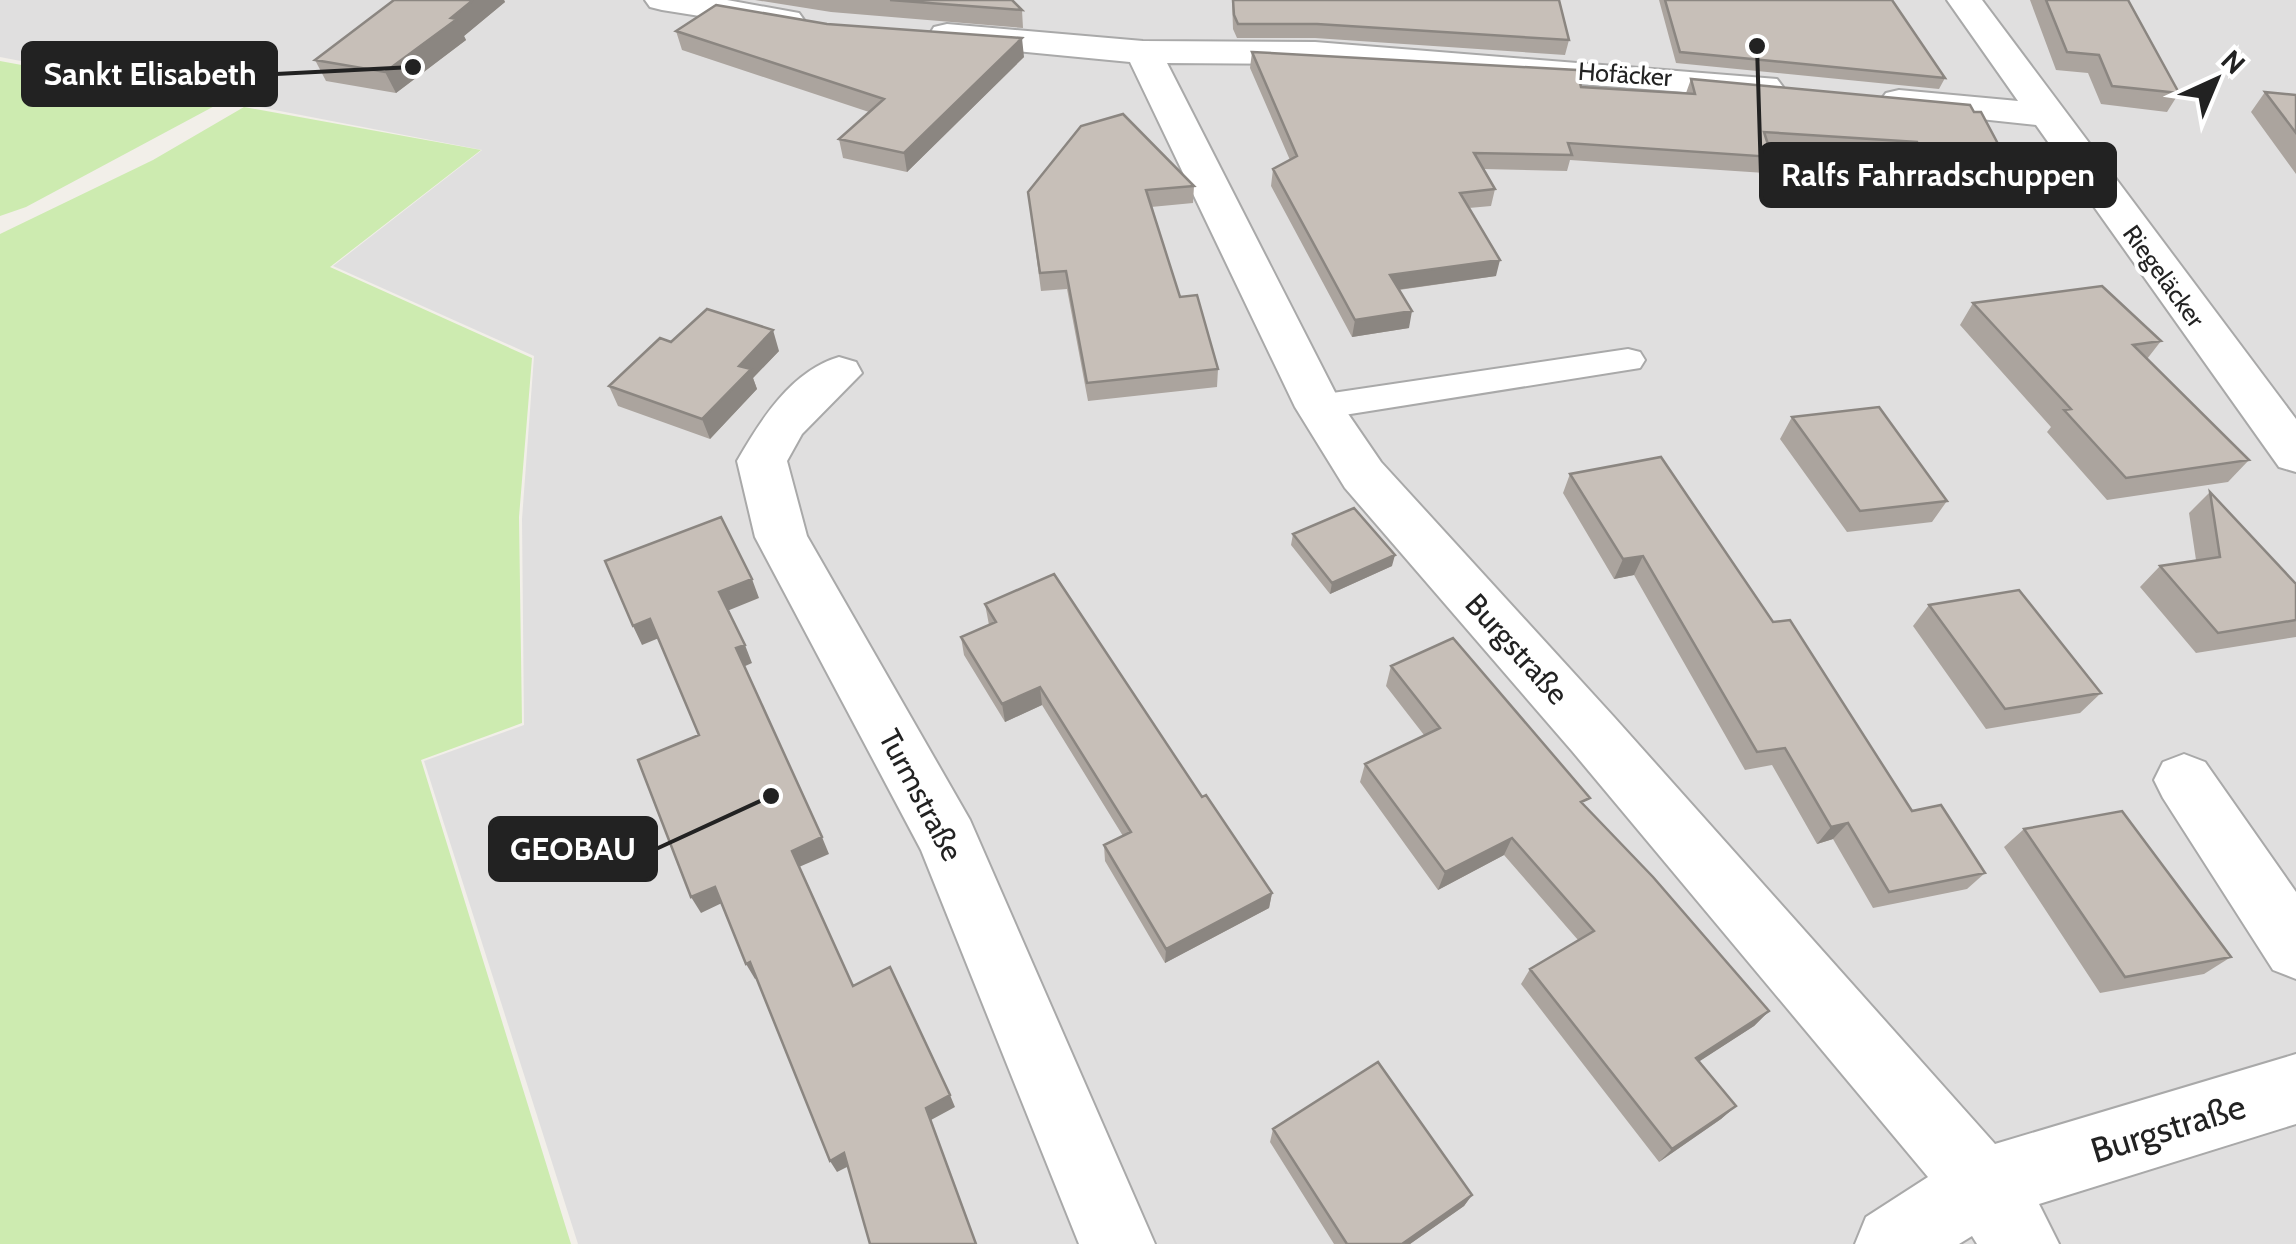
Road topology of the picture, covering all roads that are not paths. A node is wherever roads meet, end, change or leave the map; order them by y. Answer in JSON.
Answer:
{"nodes":[{"id":1,"x":662,"y":0,"type":"edge"},
{"id":2,"x":1964,"y":0,"type":"edge"},
{"id":3,"x":812,"y":24,"type":"edge"},
{"id":4,"x":909,"y":32,"type":"edge"},
{"id":5,"x":1143,"y":52,"type":"junction"},
{"id":6,"x":1807,"y":91,"type":"edge"},
{"id":7,"x":1867,"y":97,"type":"edge"},
{"id":8,"x":2046,"y":115,"type":"junction"},
{"id":9,"x":1628,"y":360,"type":"dead end"},
{"id":10,"x":839,"y":373,"type":"dead end"},
{"id":11,"x":1320,"y":407,"type":"junction"},
{"id":12,"x":2296,"y":455,"type":"edge"},
{"id":13,"x":2184,"y":780,"type":"dead end"},
{"id":14,"x":2296,"y":948,"type":"edge"},
{"id":15,"x":2296,"y":1089,"type":"edge"},
{"id":16,"x":2002,"y":1214,"type":"edge"},
{"id":17,"x":1117,"y":1244,"type":"edge"},
{"id":18,"x":1893,"y":1244,"type":"edge"}],
"edges":[{"from":1,"to":3,"type":"street"},
{"from":2,"to":8,"type":"street","name":"Riegeläcker"},
{"from":4,"to":5,"type":"street","name":"Hofäcker"},
{"from":5,"to":6,"type":"street","name":"Hofäcker"},
{"from":5,"to":11,"type":"street","name":"Burgstraße"},
{"from":7,"to":8,"type":"street"},
{"from":8,"to":12,"type":"street","name":"Riegeläcker"},
{"from":9,"to":11,"type":"lane"},
{"from":10,"to":17,"type":"street","name":"Turmstraße"},
{"from":11,"to":16,"type":"street","name":"Burgstraße"},
{"from":13,"to":14,"type":"street"},
{"from":15,"to":16,"type":"street","name":"Burgstraße"},
{"from":16,"to":18,"type":"street"}]}
